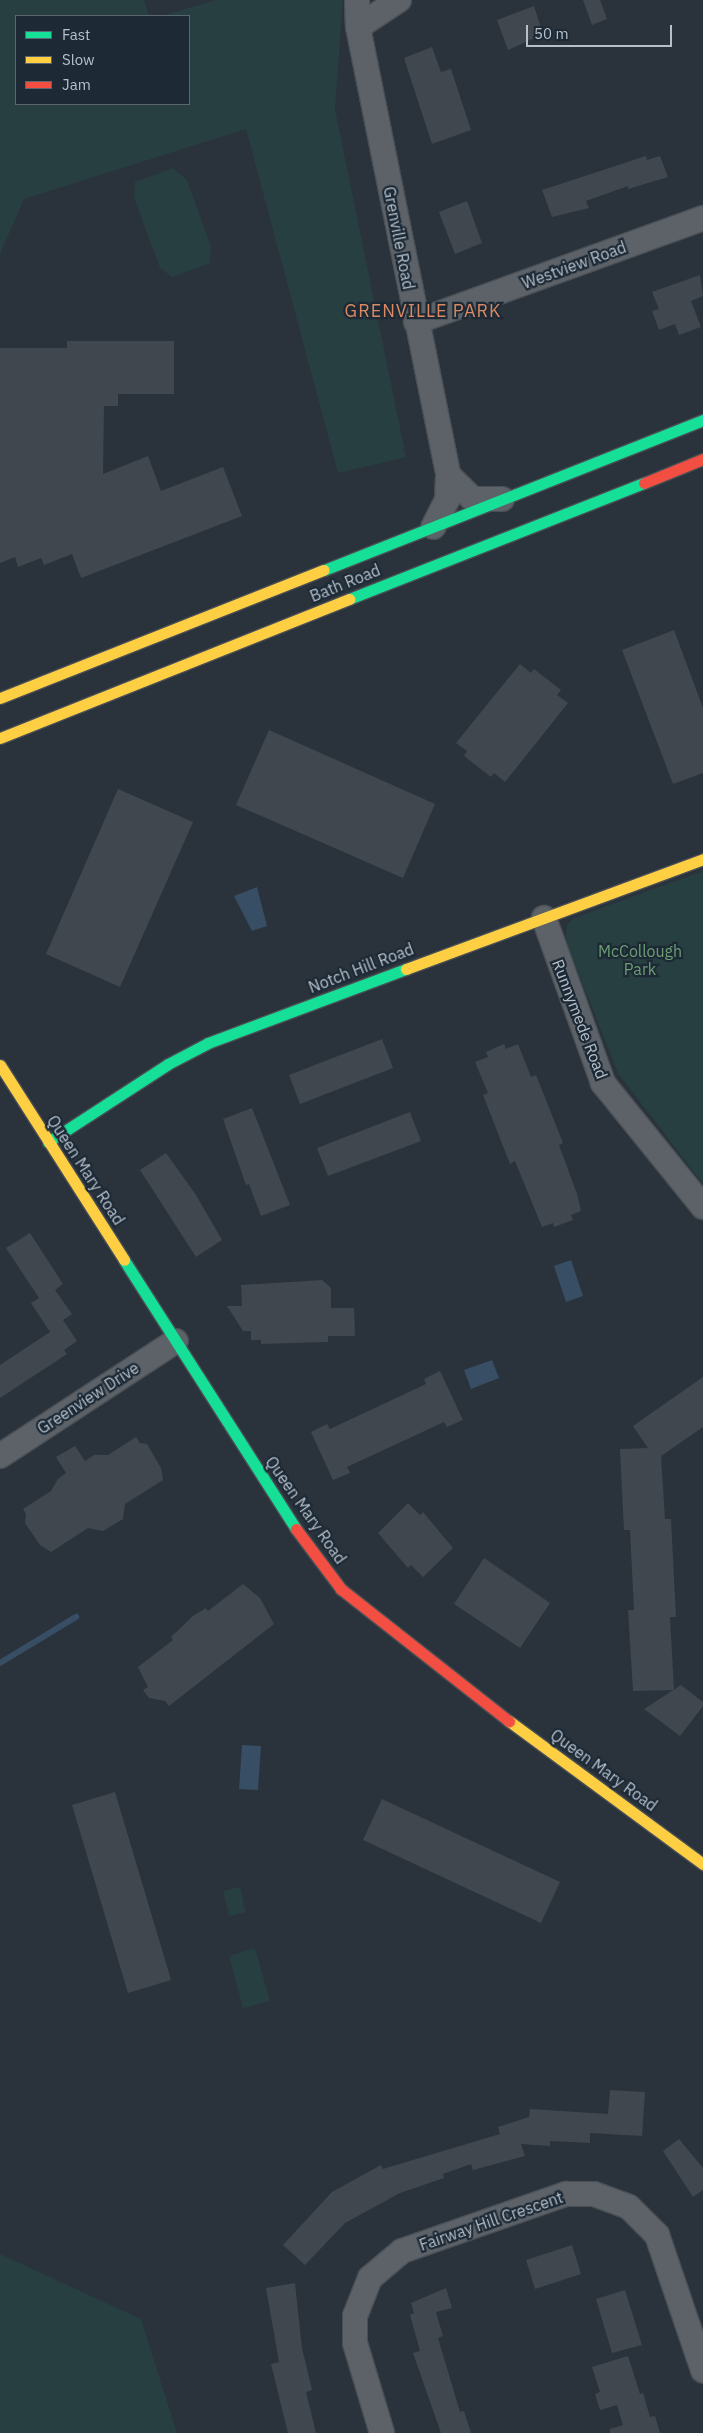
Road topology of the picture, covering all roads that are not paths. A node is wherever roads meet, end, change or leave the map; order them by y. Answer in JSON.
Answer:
{"nodes":[{"id":1,"x":357,"y":0,"type":"edge"},
{"id":2,"x":399,"y":0,"type":"edge"},
{"id":3,"x":358,"y":27,"type":"junction"},
{"id":4,"x":703,"y":218,"type":"edge"},
{"id":5,"x":416,"y":322,"type":"junction"},
{"id":6,"x":703,"y":420,"type":"edge"},
{"id":7,"x":703,"y":459,"type":"edge"},
{"id":8,"x":448,"y":476,"type":"junction"},
{"id":9,"x":505,"y":499,"type":"junction"},
{"id":10,"x":433,"y":527,"type":"junction"},
{"id":11,"x":0,"y":698,"type":"edge"},
{"id":12,"x":0,"y":738,"type":"edge"},
{"id":13,"x":703,"y":859,"type":"edge"},
{"id":14,"x":544,"y":918,"type":"junction"},
{"id":15,"x":0,"y":1065,"type":"edge"},
{"id":16,"x":48,"y":1142,"type":"junction"},
{"id":17,"x":703,"y":1207,"type":"edge"},
{"id":18,"x":176,"y":1341,"type":"junction"},
{"id":19,"x":0,"y":1456,"type":"edge"},
{"id":20,"x":703,"y":1864,"type":"edge"},
{"id":21,"x":703,"y":2368,"type":"edge"},
{"id":22,"x":382,"y":2433,"type":"edge"}],
"edges":[{"from":1,"to":3,"type":"street","name":"Grenville Road"},
{"from":2,"to":3,"type":"street"},
{"from":3,"to":5,"type":"street","name":"Grenville Road"},
{"from":4,"to":5,"type":"street","name":"Westview Road"},
{"from":5,"to":8,"type":"street","name":"Grenville Road"},
{"from":6,"to":9,"type":"street","name":"Bath Road"},
{"from":7,"to":12,"type":"street","name":"Bath Road"},
{"from":8,"to":9,"type":"street"},
{"from":8,"to":10,"type":"street","name":"Grenville Road"},
{"from":9,"to":10,"type":"street","name":"Bath Road"},
{"from":10,"to":11,"type":"street","name":"Bath Road"},
{"from":13,"to":14,"type":"street","name":"Notch Hill Road"},
{"from":14,"to":16,"type":"street","name":"Notch Hill Road"},
{"from":14,"to":17,"type":"street","name":"Runnymede Road"},
{"from":15,"to":16,"type":"street","name":"Queen Mary Road"},
{"from":16,"to":18,"type":"street","name":"Queen Mary Road"},
{"from":18,"to":19,"type":"street","name":"Greenview Drive"},
{"from":18,"to":20,"type":"street","name":"Queen Mary Road"},
{"from":21,"to":22,"type":"street","name":"Fairway Hill Crescent"}]}
